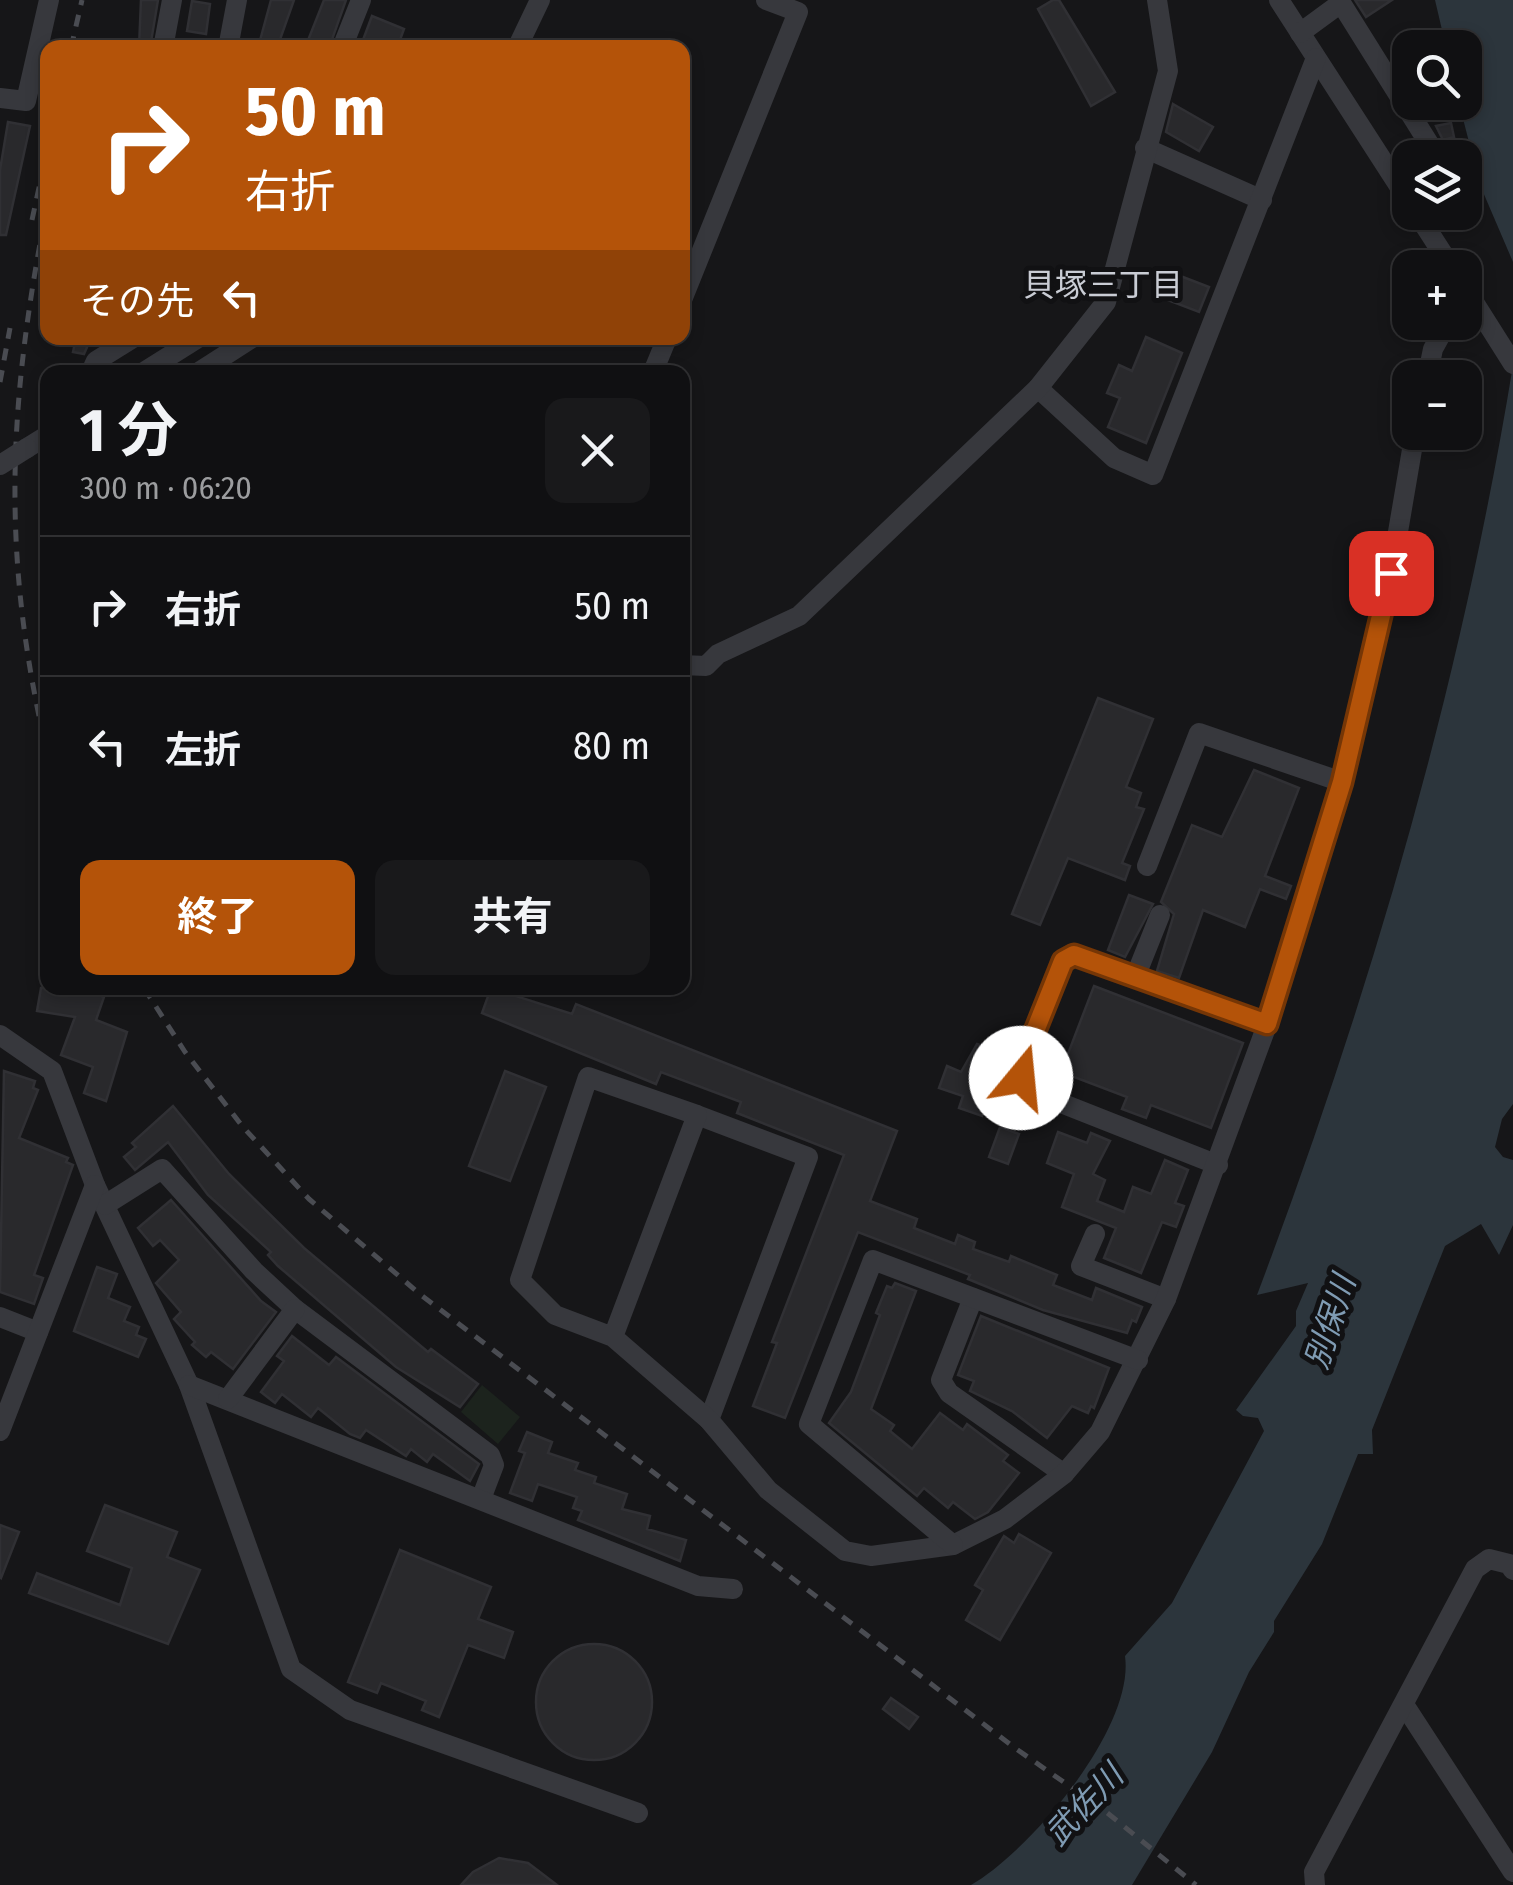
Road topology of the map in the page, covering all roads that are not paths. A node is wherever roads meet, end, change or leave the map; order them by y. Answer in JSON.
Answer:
{"nodes":[{"id":1,"x":49,"y":0,"type":"edge"},
{"id":2,"x":172,"y":0,"type":"edge"},
{"id":3,"x":237,"y":0,"type":"edge"},
{"id":4,"x":361,"y":0,"type":"edge"},
{"id":5,"x":540,"y":0,"type":"edge"},
{"id":6,"x":766,"y":0,"type":"edge"},
{"id":7,"x":1157,"y":0,"type":"edge"},
{"id":8,"x":1280,"y":0,"type":"edge"},
{"id":9,"x":1340,"y":2,"type":"edge"},
{"id":10,"x":801,"y":6,"type":"edge"},
{"id":11,"x":1300,"y":33,"type":"junction"},
{"id":12,"x":164,"y":40,"type":"edge"},
{"id":13,"x":230,"y":40,"type":"edge"},
{"id":14,"x":345,"y":40,"type":"edge"},
{"id":15,"x":521,"y":40,"type":"edge"},
{"id":16,"x":1316,"y":58,"type":"junction"},
{"id":17,"x":0,"y":98,"type":"edge"},
{"id":18,"x":1427,"y":140,"type":"edge"},
{"id":19,"x":1145,"y":148,"type":"junction"},
{"id":20,"x":1392,"y":175,"type":"edge"},
{"id":21,"x":1262,"y":200,"type":"junction"},
{"id":22,"x":690,"y":280,"type":"edge"},
{"id":23,"x":1482,"y":317,"type":"edge"},
{"id":24,"x":117,"y":345,"type":"edge"},
{"id":25,"x":187,"y":345,"type":"edge"},
{"id":26,"x":241,"y":345,"type":"edge"},
{"id":27,"x":1513,"y":364,"type":"edge"},
{"id":28,"x":94,"y":365,"type":"edge"},
{"id":29,"x":155,"y":365,"type":"edge"},
{"id":30,"x":210,"y":365,"type":"edge"},
{"id":31,"x":1038,"y":388,"type":"junction"},
{"id":32,"x":40,"y":440,"type":"edge"},
{"id":33,"x":1412,"y":450,"type":"edge"},
{"id":34,"x":0,"y":465,"type":"edge"},
{"id":35,"x":690,"y":666,"type":"edge"},
{"id":36,"x":1342,"y":782,"type":"junction"},
{"id":37,"x":1146,"y":866,"type":"dead end"},
{"id":38,"x":1160,"y":915,"type":"dead end"},
{"id":39,"x":1136,"y":975,"type":"junction"},
{"id":40,"x":1267,"y":1024,"type":"junction"},
{"id":41,"x":0,"y":1035,"type":"edge"},
{"id":42,"x":697,"y":1115,"type":"junction"},
{"id":43,"x":1218,"y":1165,"type":"junction"},
{"id":44,"x":96,"y":1184,"type":"junction"},
{"id":45,"x":105,"y":1205,"type":"junction"},
{"id":46,"x":1095,"y":1234,"type":"dead end"},
{"id":47,"x":973,"y":1298,"type":"junction"},
{"id":48,"x":1166,"y":1299,"type":"junction"},
{"id":49,"x":295,"y":1309,"type":"junction"},
{"id":50,"x":0,"y":1317,"type":"edge"},
{"id":51,"x":38,"y":1332,"type":"junction"},
{"id":52,"x":613,"y":1338,"type":"junction"},
{"id":53,"x":1138,"y":1360,"type":"junction"},
{"id":54,"x":189,"y":1385,"type":"junction"},
{"id":55,"x":228,"y":1399,"type":"junction"},
{"id":56,"x":709,"y":1420,"type":"junction"},
{"id":57,"x":0,"y":1431,"type":"edge"},
{"id":58,"x":1064,"y":1474,"type":"junction"},
{"id":59,"x":480,"y":1500,"type":"junction"},
{"id":60,"x":953,"y":1545,"type":"junction"},
{"id":61,"x":1513,"y":1570,"type":"edge"},
{"id":62,"x":733,"y":1588,"type":"dead end"},
{"id":63,"x":1405,"y":1706,"type":"junction"},
{"id":64,"x":638,"y":1813,"type":"dead end"},
{"id":65,"x":1513,"y":1872,"type":"edge"},
{"id":66,"x":1316,"y":1885,"type":"edge"}],
"edges":[{"from":1,"to":17,"type":"street"},
{"from":2,"to":12,"type":"street"},
{"from":3,"to":13,"type":"street"},
{"from":4,"to":14,"type":"street"},
{"from":5,"to":15,"type":"street"},
{"from":6,"to":10,"type":"street"},
{"from":7,"to":19,"type":"street"},
{"from":8,"to":11,"type":"street"},
{"from":9,"to":11,"type":"street"},
{"from":9,"to":18,"type":"street"},
{"from":10,"to":22,"type":"street"},
{"from":11,"to":16,"type":"street"},
{"from":16,"to":20,"type":"street"},
{"from":16,"to":21,"type":"street"},
{"from":19,"to":21,"type":"street"},
{"from":19,"to":31,"type":"street"},
{"from":21,"to":31,"type":"street"},
{"from":23,"to":27,"type":"street"},
{"from":24,"to":28,"type":"street"},
{"from":25,"to":29,"type":"street"},
{"from":26,"to":30,"type":"street"},
{"from":31,"to":35,"type":"street"},
{"from":32,"to":34,"type":"street","bridge":true},
{"from":33,"to":36,"type":"street"},
{"from":36,"to":37,"type":"street"},
{"from":36,"to":40,"type":"street"},
{"from":38,"to":39,"type":"street"},
{"from":39,"to":40,"type":"street"},
{"from":39,"to":43,"type":"street"},
{"from":40,"to":43,"type":"street"},
{"from":41,"to":44,"type":"street"},
{"from":42,"to":52,"type":"street"},
{"from":42,"to":52,"type":"street"},
{"from":42,"to":56,"type":"street"},
{"from":43,"to":48,"type":"street"},
{"from":44,"to":45,"type":"street"},
{"from":44,"to":51,"type":"street"},
{"from":45,"to":49,"type":"street"},
{"from":45,"to":54,"type":"street"},
{"from":46,"to":48,"type":"street"},
{"from":47,"to":53,"type":"street"},
{"from":47,"to":58,"type":"street"},
{"from":47,"to":60,"type":"street"},
{"from":48,"to":53,"type":"street"},
{"from":49,"to":55,"type":"street"},
{"from":49,"to":59,"type":"street"},
{"from":50,"to":51,"type":"street"},
{"from":51,"to":57,"type":"street"},
{"from":52,"to":56,"type":"street"},
{"from":53,"to":58,"type":"street"},
{"from":54,"to":55,"type":"street"},
{"from":54,"to":64,"type":"street"},
{"from":55,"to":59,"type":"street"},
{"from":56,"to":60,"type":"street"},
{"from":58,"to":60,"type":"street"},
{"from":59,"to":62,"type":"street"},
{"from":61,"to":63,"type":"street"},
{"from":63,"to":65,"type":"street"},
{"from":63,"to":66,"type":"street"}]}
